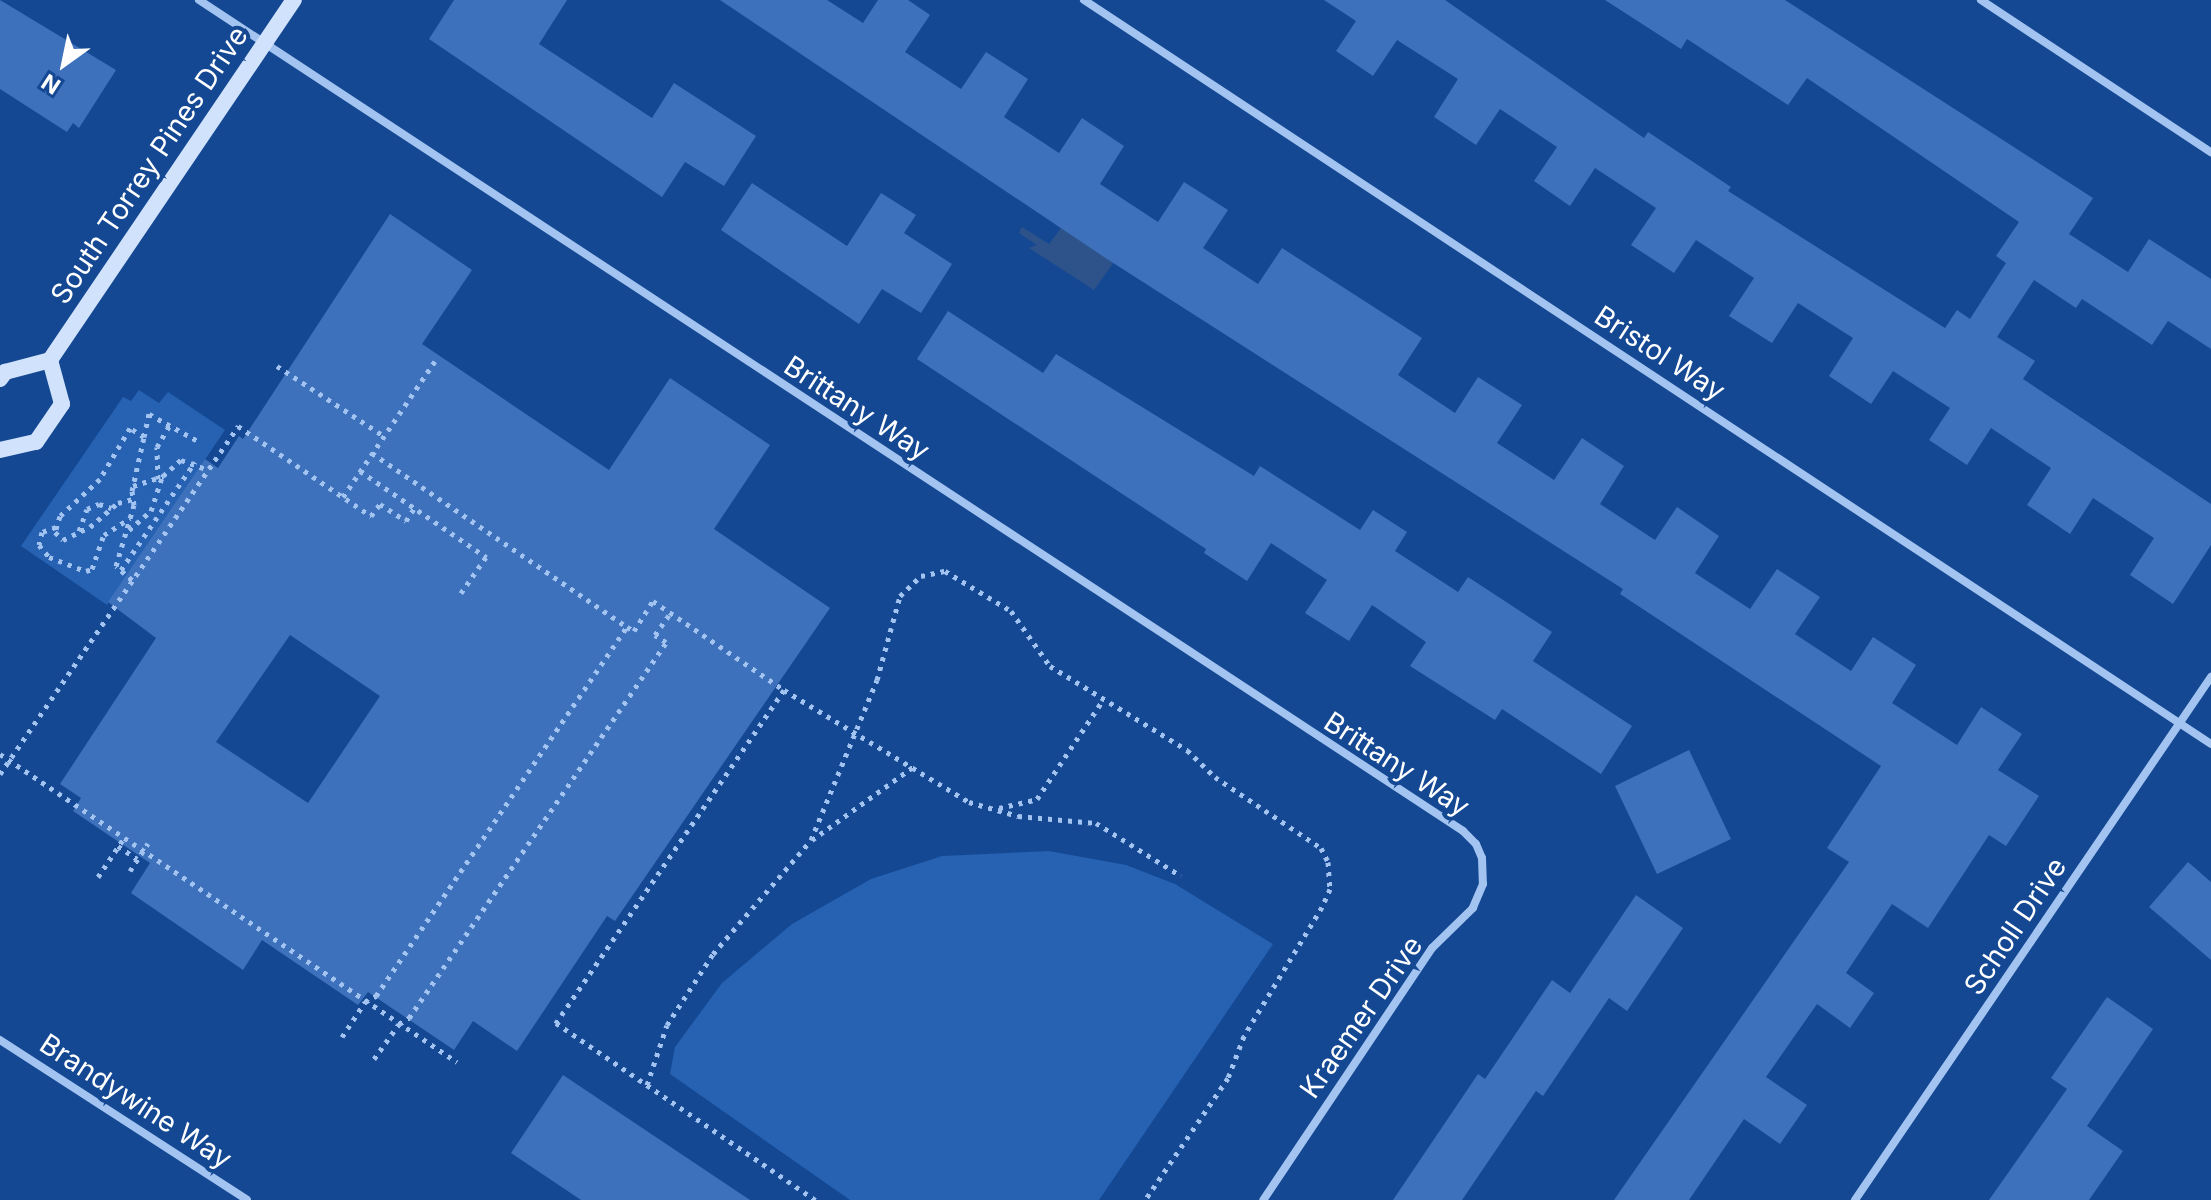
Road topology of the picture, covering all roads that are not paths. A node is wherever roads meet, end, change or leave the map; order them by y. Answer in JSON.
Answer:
{"nodes":[{"id":1,"x":199,"y":0,"type":"edge"},
{"id":2,"x":294,"y":0,"type":"edge"},
{"id":3,"x":1084,"y":0,"type":"edge"},
{"id":4,"x":1981,"y":0,"type":"edge"},
{"id":5,"x":262,"y":41,"type":"junction"},
{"id":6,"x":2211,"y":152,"type":"edge"},
{"id":7,"x":50,"y":360,"type":"junction"},
{"id":8,"x":0,"y":379,"type":"edge"},
{"id":9,"x":0,"y":450,"type":"edge"},
{"id":10,"x":2211,"y":677,"type":"edge"},
{"id":11,"x":2180,"y":723,"type":"junction"},
{"id":12,"x":2211,"y":744,"type":"edge"},
{"id":13,"x":1482,"y":858,"type":"joint"},
{"id":14,"x":0,"y":1040,"type":"edge"},
{"id":15,"x":247,"y":1200,"type":"edge"},
{"id":16,"x":1263,"y":1200,"type":"edge"},
{"id":17,"x":1855,"y":1200,"type":"edge"}],
"edges":[{"from":1,"to":5,"type":"street","name":"Brittany Way"},
{"from":2,"to":5,"type":"main road","name":"South Torrey Pines Drive"},
{"from":3,"to":11,"type":"street","name":"Bristol Way"},
{"from":4,"to":6,"type":"street"},
{"from":5,"to":7,"type":"main road","name":"South Torrey Pines Drive"},
{"from":5,"to":13,"type":"street","name":"Brittany Way"},
{"from":7,"to":8,"type":"main road"},
{"from":7,"to":9,"type":"main road"},
{"from":10,"to":11,"type":"street","name":"Scholl Drive"},
{"from":11,"to":12,"type":"street","name":"Bristol Way"},
{"from":11,"to":17,"type":"street","name":"Scholl Drive"},
{"from":13,"to":16,"type":"street","name":"Kraemer Drive"},
{"from":14,"to":15,"type":"street","name":"Brandywine Way"}]}
